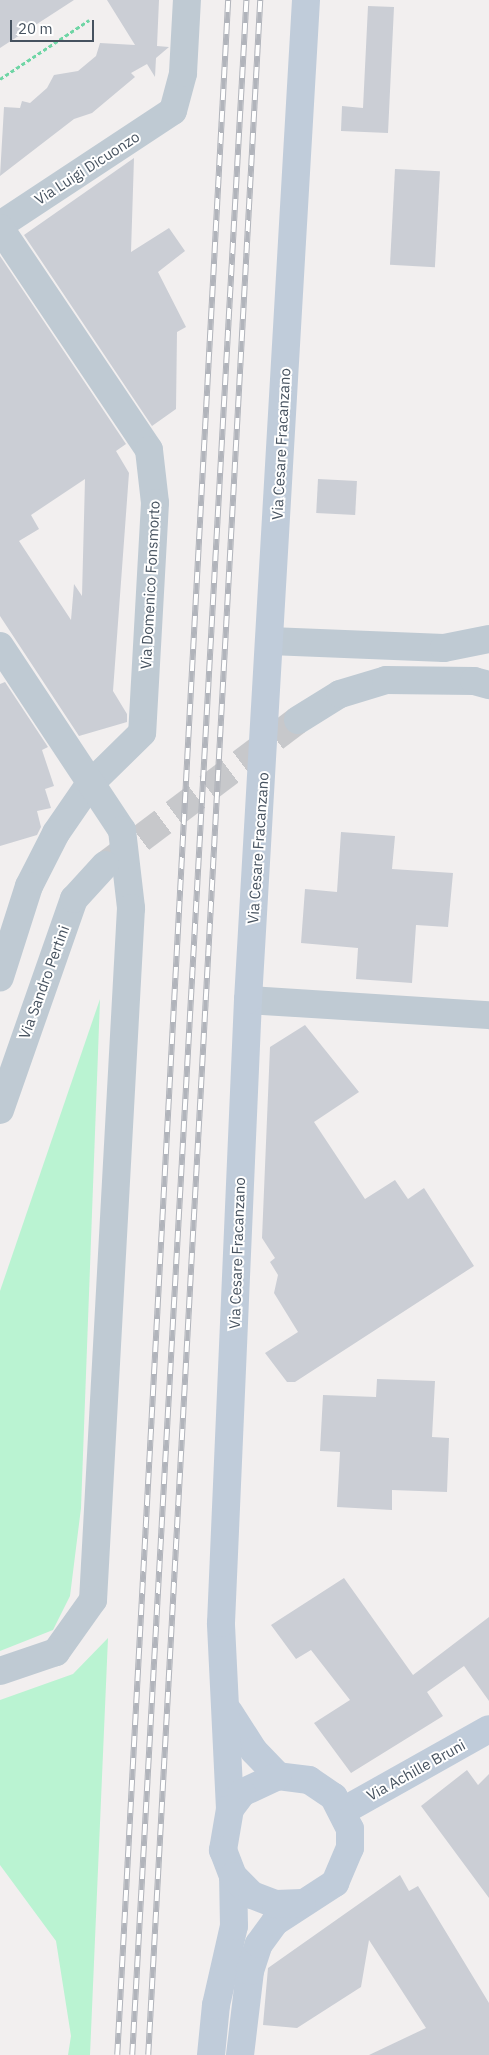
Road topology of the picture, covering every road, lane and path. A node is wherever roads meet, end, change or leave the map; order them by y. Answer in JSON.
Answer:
{"nodes":[{"id":1,"x":186,"y":0,"type":"edge"},
{"id":2,"x":306,"y":0,"type":"edge"},
{"id":3,"x":89,"y":20,"type":"dead end"},
{"id":4,"x":0,"y":79,"type":"edge"},
{"id":5,"x":0,"y":227,"type":"edge"},
{"id":6,"x":489,"y":639,"type":"edge"},
{"id":7,"x":270,"y":641,"type":"junction"},
{"id":8,"x":4,"y":658,"type":"edge"},
{"id":9,"x":484,"y":680,"type":"edge"},
{"id":10,"x":298,"y":720,"type":"tunnel mouth"},
{"id":11,"x":89,"y":785,"type":"junction"},
{"id":12,"x":106,"y":865,"type":"tunnel mouth"},
{"id":13,"x":0,"y":977,"type":"edge"},
{"id":14,"x":248,"y":1000,"type":"junction"},
{"id":15,"x":489,"y":1015,"type":"edge"},
{"id":16,"x":0,"y":1110,"type":"edge"},
{"id":17,"x":0,"y":1671,"type":"edge"},
{"id":18,"x":222,"y":1697,"type":"junction"},
{"id":19,"x":488,"y":1730,"type":"edge"},
{"id":20,"x":278,"y":1776,"type":"junction"},
{"id":21,"x":230,"y":1809,"type":"junction"},
{"id":22,"x":343,"y":1811,"type":"junction"},
{"id":23,"x":233,"y":1876,"type":"junction"},
{"id":24,"x":302,"y":1903,"type":"junction"},
{"id":25,"x":211,"y":2055,"type":"edge"},
{"id":26,"x":240,"y":2055,"type":"edge"}],
"edges":[{"from":1,"to":5,"type":"street","name":"Via Luigi Dicuonzo"},
{"from":2,"to":7,"type":"street","name":"Via Cesare Fracanzano"},
{"from":3,"to":4,"type":"path"},
{"from":5,"to":11,"type":"street","name":"Via Domenico Fonsmorto"},
{"from":6,"to":7,"type":"street"},
{"from":7,"to":14,"type":"street","name":"Via Cesare Fracanzano"},
{"from":8,"to":11,"type":"street"},
{"from":9,"to":10,"type":"street"},
{"from":11,"to":13,"type":"street","name":"Via Domenico Fonsmorto"},
{"from":11,"to":17,"type":"street"},
{"from":12,"to":16,"type":"street","name":"Via Sandro Pertini"},
{"from":14,"to":15,"type":"street"},
{"from":14,"to":18,"type":"street","name":"Via Cesare Fracanzano"},
{"from":18,"to":20,"type":"street","name":"Via Cesare Fracanzano"},
{"from":18,"to":21,"type":"street","name":"Via Cesare Fracanzano"},
{"from":19,"to":22,"type":"street","name":"Via Achille Bruni"},
{"from":20,"to":21,"type":"street"},
{"from":20,"to":22,"type":"street"},
{"from":21,"to":23,"type":"street"},
{"from":22,"to":24,"type":"street"},
{"from":23,"to":24,"type":"street"},
{"from":23,"to":25,"type":"street"},
{"from":24,"to":26,"type":"street"}]}
